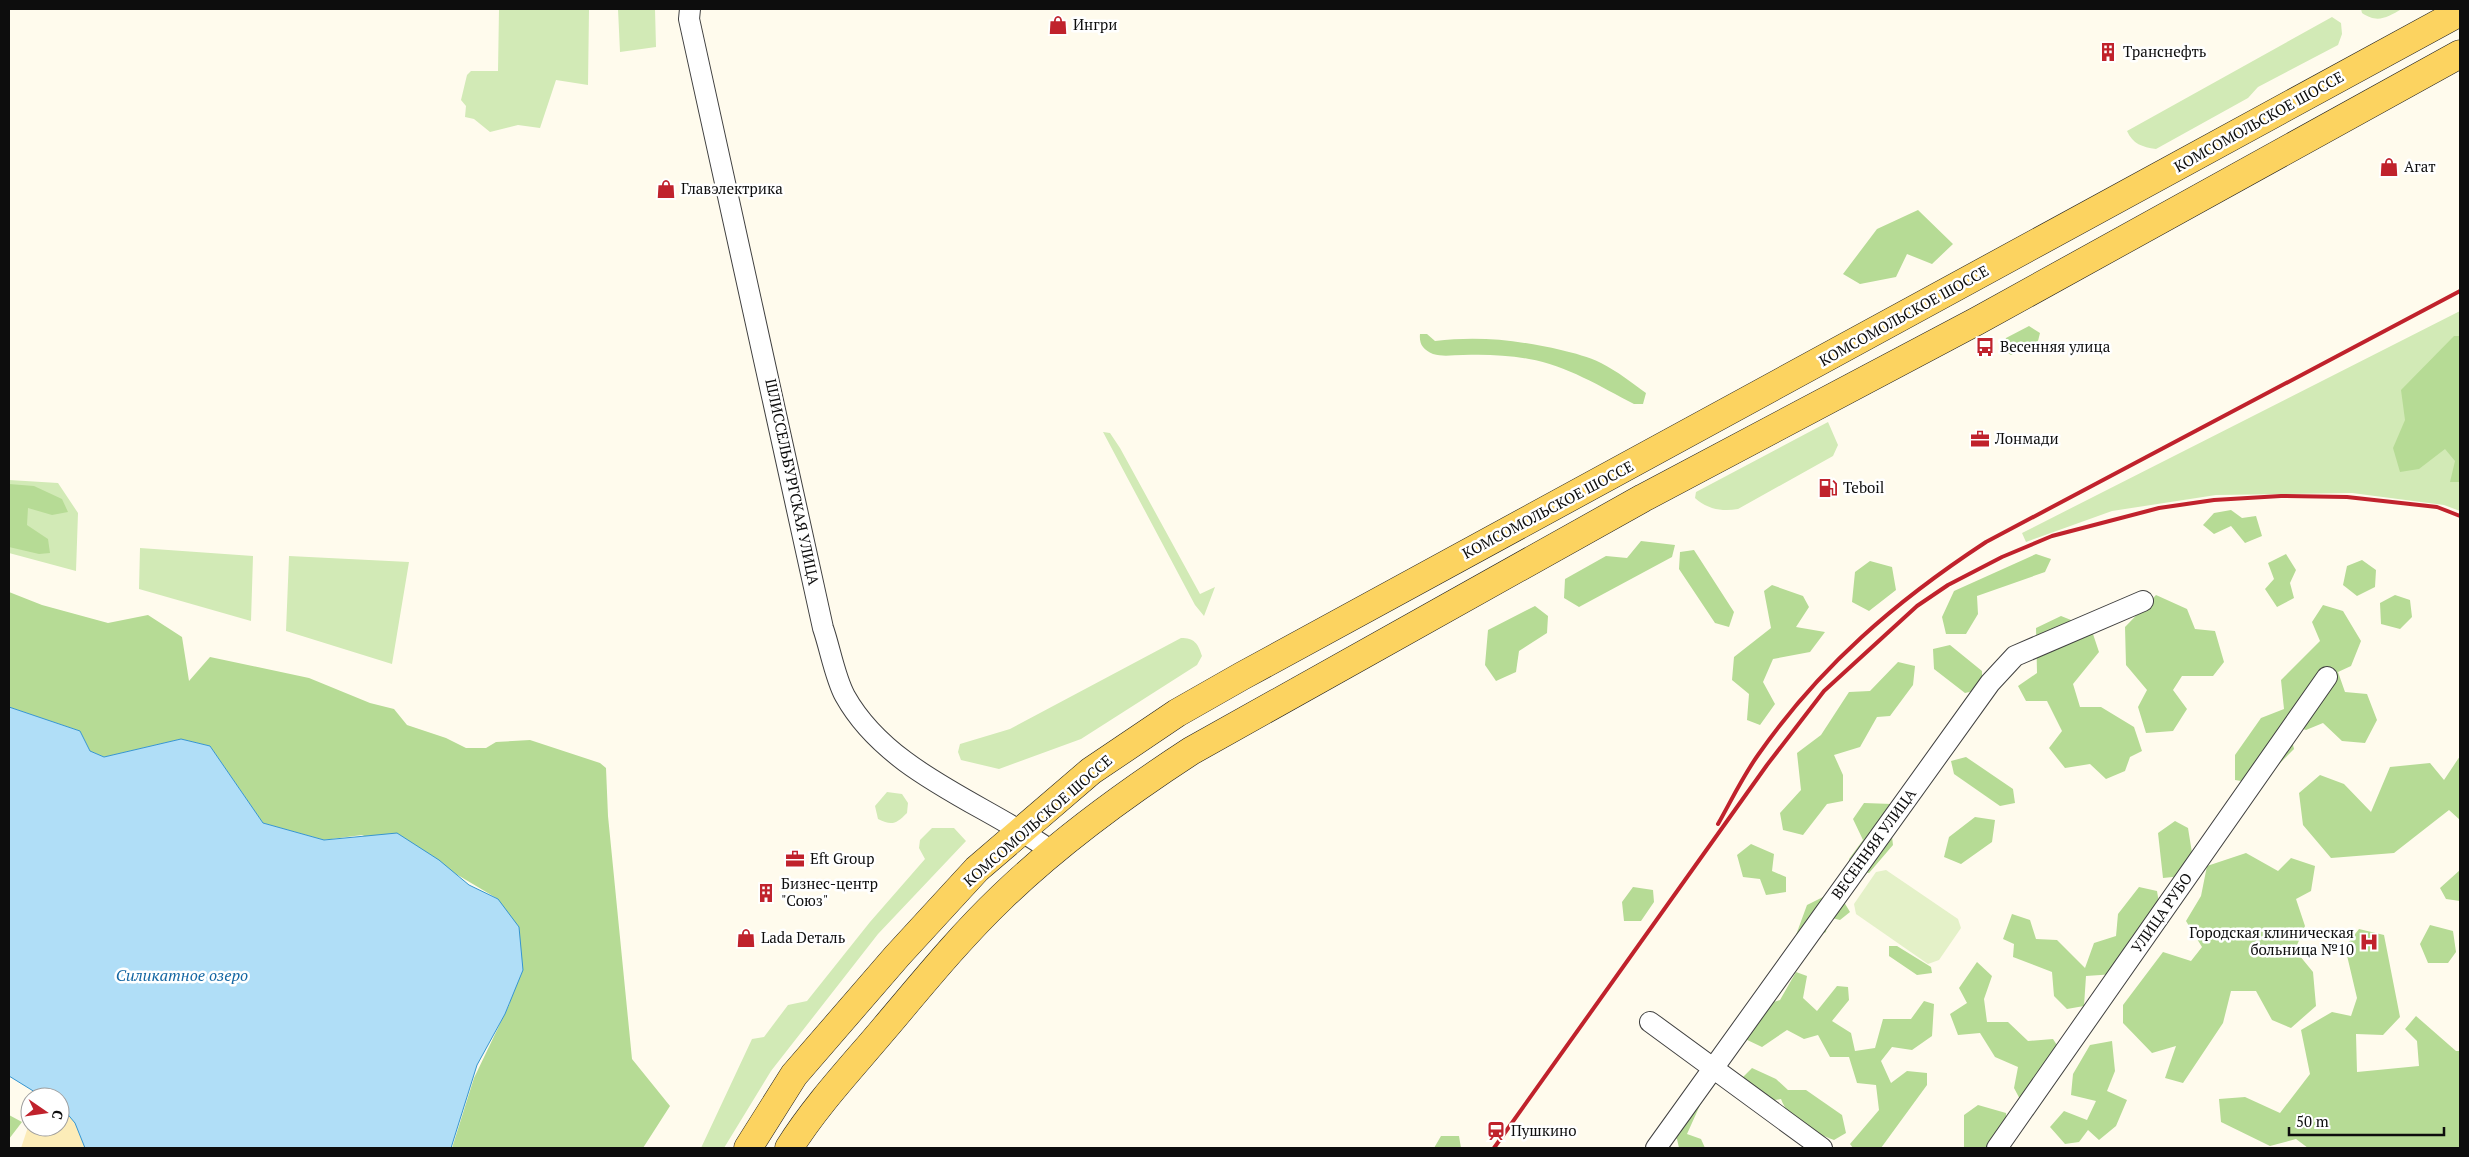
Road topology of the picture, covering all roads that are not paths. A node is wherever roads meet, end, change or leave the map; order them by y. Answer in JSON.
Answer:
{"nodes":[{"id":1,"x":690,"y":9,"type":"edge"},
{"id":2,"x":2460,"y":12,"type":"edge"},
{"id":3,"x":2460,"y":54,"type":"edge"},
{"id":4,"x":2143,"y":601,"type":"dead end"},
{"id":5,"x":2327,"y":677,"type":"dead end"},
{"id":6,"x":1022,"y":830,"type":"junction"},
{"id":7,"x":1053,"y":852,"type":"junction"},
{"id":8,"x":1650,"y":1022,"type":"dead end"},
{"id":9,"x":1712,"y":1069,"type":"junction"},
{"id":10,"x":748,"y":1148,"type":"edge"},
{"id":11,"x":789,"y":1148,"type":"edge"},
{"id":12,"x":1656,"y":1148,"type":"edge"},
{"id":13,"x":1822,"y":1148,"type":"edge"},
{"id":14,"x":1997,"y":1148,"type":"edge"}],
"edges":[{"from":1,"to":6,"type":"street","name":"ШЛИССЕЛЬБУРГСКАЯ УЛИЦА"},
{"from":2,"to":6,"type":"main road","name":"КОМСОМОЛЬСКОЕ ШОССЕ"},
{"from":3,"to":7,"type":"main road"},
{"from":4,"to":9,"type":"street","name":"ВЕСЕННЯЯ УЛИЦА"},
{"from":5,"to":14,"type":"street","name":"УЛИЦА РУБО"},
{"from":6,"to":7,"type":"street","name":"ШЛИССЕЛЬБУРГСКАЯ УЛИЦА"},
{"from":6,"to":10,"type":"main road","name":"КОМСОМОЛЬСКОЕ ШОССЕ"},
{"from":7,"to":11,"type":"main road"},
{"from":8,"to":9,"type":"street"},
{"from":9,"to":12,"type":"street","name":"ВЕСЕННЯЯ УЛИЦА"},
{"from":9,"to":13,"type":"street"}]}
